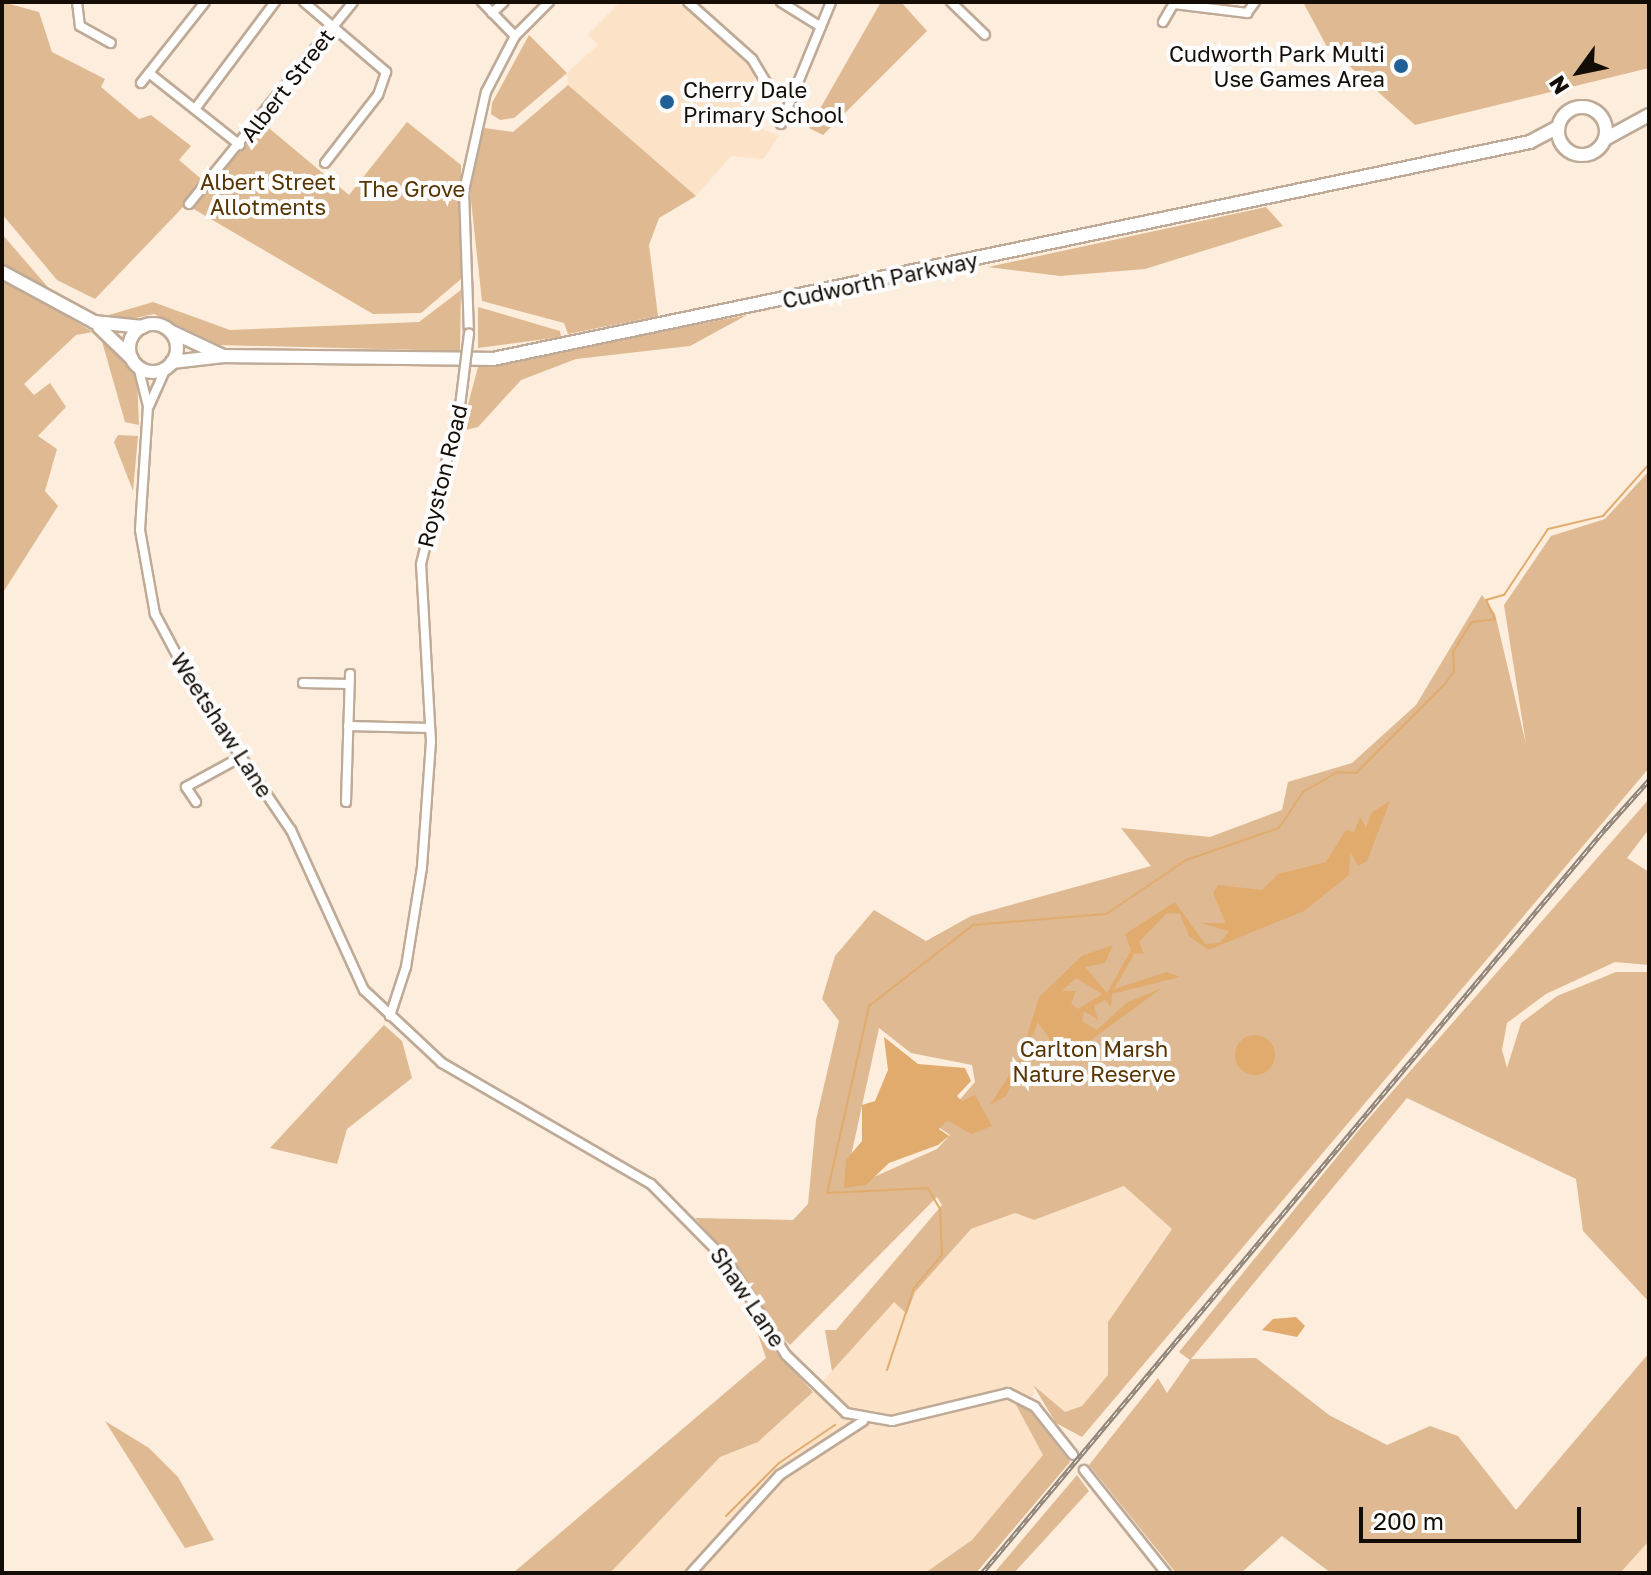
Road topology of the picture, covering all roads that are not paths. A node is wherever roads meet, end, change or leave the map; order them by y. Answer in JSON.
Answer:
{"nodes":[{"id":1,"x":77,"y":2,"type":"edge"},
{"id":2,"x":205,"y":2,"type":"edge"},
{"id":3,"x":275,"y":2,"type":"edge"},
{"id":4,"x":304,"y":2,"type":"edge"},
{"id":5,"x":353,"y":2,"type":"edge"},
{"id":6,"x":482,"y":2,"type":"edge"},
{"id":7,"x":504,"y":2,"type":"edge"},
{"id":8,"x":549,"y":2,"type":"edge"},
{"id":9,"x":688,"y":2,"type":"edge"},
{"id":10,"x":781,"y":2,"type":"edge"},
{"id":11,"x":831,"y":2,"type":"edge"},
{"id":12,"x":951,"y":2,"type":"edge"},
{"id":13,"x":1255,"y":2,"type":"edge"},
{"id":14,"x":1174,"y":3,"type":"edge"},
{"id":15,"x":492,"y":13,"type":"junction"},
{"id":16,"x":1163,"y":22,"type":"dead end"},
{"id":17,"x":335,"y":25,"type":"junction"},
{"id":18,"x":821,"y":27,"type":"junction"},
{"id":19,"x":985,"y":35,"type":"dead end"},
{"id":20,"x":515,"y":36,"type":"junction"},
{"id":21,"x":111,"y":43,"type":"dead end"},
{"id":22,"x":149,"y":73,"type":"junction"},
{"id":23,"x":141,"y":83,"type":"dead end"},
{"id":24,"x":791,"y":99,"type":"junction"},
{"id":25,"x":195,"y":109,"type":"junction"},
{"id":26,"x":1599,"y":114,"type":"junction"},
{"id":27,"x":1644,"y":116,"type":"edge"},
{"id":28,"x":781,"y":124,"type":"dead end"},
{"id":29,"x":1558,"y":127,"type":"junction"},
{"id":30,"x":1605,"y":139,"type":"junction"},
{"id":31,"x":1530,"y":142,"type":"junction"},
{"id":32,"x":240,"y":145,"type":"junction"},
{"id":33,"x":1566,"y":149,"type":"junction"},
{"id":34,"x":325,"y":163,"type":"dead end"},
{"id":35,"x":189,"y":204,"type":"dead end"},
{"id":36,"x":2,"y":272,"type":"edge"},
{"id":37,"x":94,"y":322,"type":"junction"},
{"id":38,"x":143,"y":327,"type":"junction"},
{"id":39,"x":165,"y":328,"type":"junction"},
{"id":40,"x":224,"y":356,"type":"junction"},
{"id":41,"x":135,"y":362,"type":"junction"},
{"id":42,"x":169,"y":365,"type":"junction"},
{"id":43,"x":148,"y":406,"type":"junction"},
{"id":44,"x":303,"y":683,"type":"dead end"},
{"id":45,"x":348,"y":726,"type":"junction"},
{"id":46,"x":430,"y":728,"type":"junction"},
{"id":47,"x":241,"y":757,"type":"junction"},
{"id":48,"x":196,"y":802,"type":"dead end"},
{"id":49,"x":346,"y":802,"type":"dead end"},
{"id":50,"x":390,"y":1016,"type":"junction"},
{"id":51,"x":863,"y":1421,"type":"junction"},
{"id":52,"x":1073,"y":1455,"type":"dead end"},
{"id":53,"x":1084,"y":1470,"type":"dead end"},
{"id":54,"x":691,"y":1573,"type":"edge"},
{"id":55,"x":1166,"y":1573,"type":"edge"}],
"edges":[{"from":1,"to":21,"type":"street"},
{"from":2,"to":22,"type":"street"},
{"from":3,"to":25,"type":"street"},
{"from":4,"to":17,"type":"street"},
{"from":5,"to":17,"type":"street","name":"Albert Street"},
{"from":6,"to":15,"type":"street"},
{"from":7,"to":15,"type":"street"},
{"from":8,"to":20,"type":"street","name":"Royston Road"},
{"from":9,"to":24,"type":"street"},
{"from":10,"to":18,"type":"street"},
{"from":11,"to":18,"type":"street"},
{"from":12,"to":19,"type":"street"},
{"from":13,"to":14,"type":"street"},
{"from":14,"to":16,"type":"street"},
{"from":15,"to":20,"type":"street"},
{"from":17,"to":32,"type":"street","name":"Albert Street"},
{"from":17,"to":34,"type":"street"},
{"from":18,"to":24,"type":"street"},
{"from":20,"to":46,"type":"street","name":"Royston Road","bridge":true},
{"from":22,"to":23,"type":"street"},
{"from":22,"to":25,"type":"street"},
{"from":24,"to":28,"type":"street"},
{"from":25,"to":32,"type":"street"},
{"from":26,"to":27,"type":"highway"},
{"from":26,"to":29,"type":"highway"},
{"from":26,"to":30,"type":"highway"},
{"from":27,"to":30,"type":"highway"},
{"from":29,"to":31,"type":"highway","name":"Cudworth Parkway"},
{"from":29,"to":33,"type":"highway"},
{"from":30,"to":33,"type":"highway"},
{"from":31,"to":33,"type":"highway","name":"Cudworth Parkway"},
{"from":31,"to":40,"type":"highway","name":"Cudworth Parkway"},
{"from":32,"to":35,"type":"street","name":"Albert Street"},
{"from":36,"to":37,"type":"highway","name":"Cudworth Parkway"},
{"from":37,"to":38,"type":"highway","name":"Cudworth Parkway"},
{"from":37,"to":41,"type":"highway","name":"Cudworth Parkway"},
{"from":38,"to":39,"type":"highway","name":"Cudworth Parkway"},
{"from":38,"to":41,"type":"highway"},
{"from":39,"to":40,"type":"highway","name":"Cudworth Parkway"},
{"from":39,"to":42,"type":"highway"},
{"from":40,"to":42,"type":"highway","name":"Cudworth Parkway"},
{"from":41,"to":42,"type":"highway","name":"Cudworth Parkway"},
{"from":41,"to":43,"type":"street","name":"Weetshaw Lane"},
{"from":42,"to":43,"type":"street","name":"Weetshaw Lane"},
{"from":43,"to":47,"type":"street","name":"Weetshaw Lane"},
{"from":44,"to":45,"type":"street"},
{"from":45,"to":46,"type":"street"},
{"from":45,"to":49,"type":"street"},
{"from":46,"to":50,"type":"street","name":"Royston Road"},
{"from":47,"to":48,"type":"street"},
{"from":47,"to":50,"type":"street","name":"Weetshaw Lane"},
{"from":50,"to":51,"type":"street","name":"Shaw Lane"},
{"from":51,"to":52,"type":"street"},
{"from":51,"to":54,"type":"street"},
{"from":53,"to":55,"type":"street"}]}
